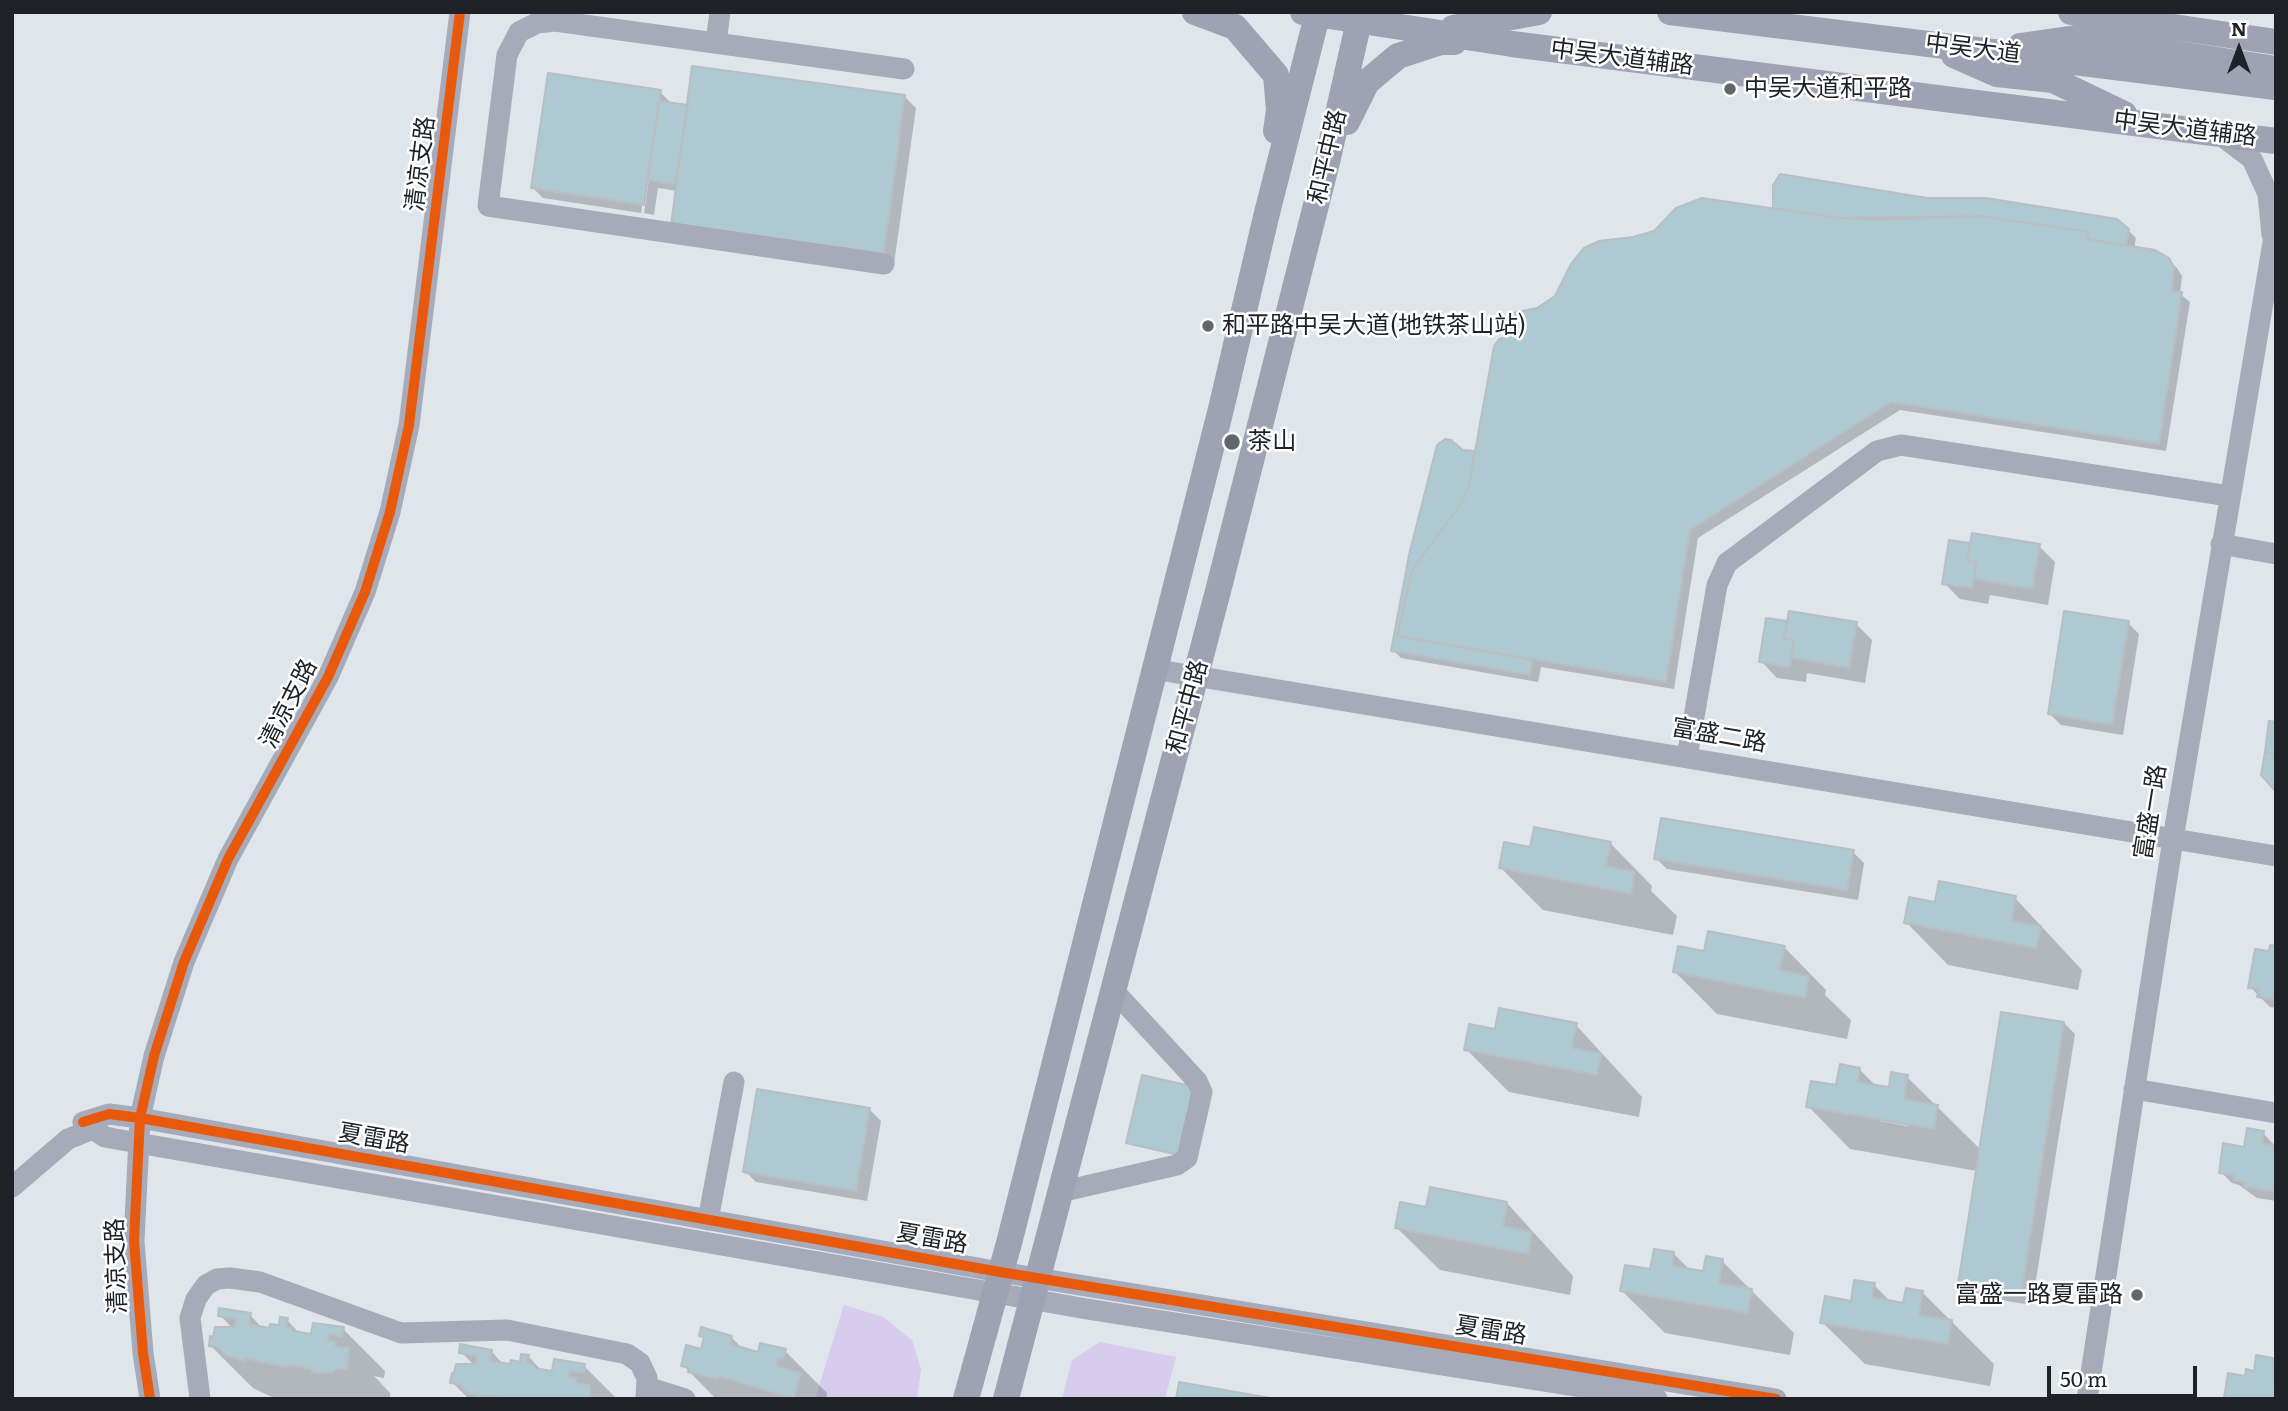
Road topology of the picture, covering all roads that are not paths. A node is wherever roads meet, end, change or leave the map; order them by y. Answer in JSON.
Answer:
{"nodes":[{"id":1,"x":460,"y":12,"type":"edge"},
{"id":2,"x":720,"y":12,"type":"edge"},
{"id":3,"x":1195,"y":12,"type":"edge"},
{"id":4,"x":1539,"y":12,"type":"edge"},
{"id":5,"x":1671,"y":12,"type":"edge"},
{"id":6,"x":2071,"y":12,"type":"edge"},
{"id":7,"x":1313,"y":13,"type":"edge"},
{"id":8,"x":1360,"y":16,"type":"edge"},
{"id":9,"x":1434,"y":32,"type":"junction"},
{"id":10,"x":2276,"y":42,"type":"edge"},
{"id":11,"x":716,"y":43,"type":"junction"},
{"id":12,"x":1926,"y":43,"type":"junction"},
{"id":13,"x":1512,"y":44,"type":"junction"},
{"id":14,"x":1983,"y":51,"type":"junction"},
{"id":15,"x":904,"y":68,"type":"dead end"},
{"id":16,"x":2276,"y":69,"type":"edge"},
{"id":17,"x":2276,"y":88,"type":"edge"},
{"id":18,"x":2146,"y":124,"type":"junction"},
{"id":19,"x":2219,"y":134,"type":"junction"},
{"id":20,"x":2276,"y":141,"type":"edge"},
{"id":21,"x":1328,"y":158,"type":"junction"},
{"id":22,"x":1266,"y":217,"type":"junction"},
{"id":23,"x":2274,"y":230,"type":"edge"},
{"id":24,"x":884,"y":264,"type":"dead end"},
{"id":25,"x":2229,"y":496,"type":"junction"},
{"id":26,"x":2221,"y":544,"type":"junction"},
{"id":27,"x":2276,"y":554,"type":"edge"},
{"id":28,"x":1153,"y":669,"type":"junction"},
{"id":29,"x":1196,"y":675,"type":"junction"},
{"id":30,"x":1687,"y":757,"type":"junction"},
{"id":31,"x":2173,"y":838,"type":"junction"},
{"id":32,"x":2276,"y":856,"type":"edge"},
{"id":33,"x":1113,"y":990,"type":"junction"},
{"id":34,"x":734,"y":1082,"type":"dead end"},
{"id":35,"x":2134,"y":1089,"type":"junction"},
{"id":36,"x":2276,"y":1113,"type":"edge"},
{"id":37,"x":140,"y":1118,"type":"junction"},
{"id":38,"x":93,"y":1129,"type":"junction"},
{"id":39,"x":138,"y":1143,"type":"junction"},
{"id":40,"x":12,"y":1187,"type":"edge"},
{"id":41,"x":1060,"y":1192,"type":"junction"},
{"id":42,"x":708,"y":1220,"type":"junction"},
{"id":43,"x":996,"y":1283,"type":"junction"},
{"id":44,"x":1035,"y":1289,"type":"junction"},
{"id":45,"x":647,"y":1393,"type":"edge"},
{"id":46,"x":1635,"y":1397,"type":"edge"},
{"id":47,"x":150,"y":1399,"type":"edge"},
{"id":48,"x":200,"y":1399,"type":"edge"},
{"id":49,"x":685,"y":1399,"type":"edge"},
{"id":50,"x":966,"y":1399,"type":"edge"},
{"id":51,"x":1006,"y":1399,"type":"edge"},
{"id":52,"x":1657,"y":1399,"type":"edge"},
{"id":53,"x":1776,"y":1399,"type":"edge"},
{"id":54,"x":2087,"y":1399,"type":"edge"}],
"edges":[{"from":1,"to":37,"type":"street","name":"清凉支路"},
{"from":2,"to":11,"type":"street"},
{"from":3,"to":22,"type":"main road"},
{"from":4,"to":9,"type":"main road"},
{"from":5,"to":12,"type":"main road","name":"中吴大道"},
{"from":6,"to":10,"type":"main road"},
{"from":7,"to":8,"type":"main road","name":"中吴大道辅路"},
{"from":7,"to":22,"type":"main road","name":"和平中路"},
{"from":8,"to":9,"type":"main road","name":"中吴大道辅路"},
{"from":8,"to":21,"type":"main road","name":"和平中路"},
{"from":9,"to":13,"type":"main road","name":"中吴大道辅路"},
{"from":11,"to":15,"type":"street"},
{"from":11,"to":24,"type":"street"},
{"from":12,"to":14,"type":"main road","name":"中吴大道"},
{"from":12,"to":18,"type":"main road"},
{"from":13,"to":18,"type":"main road","name":"中吴大道辅路"},
{"from":13,"to":21,"type":"main road"},
{"from":14,"to":16,"type":"main road"},
{"from":14,"to":17,"type":"main road","name":"中吴大道"},
{"from":18,"to":19,"type":"main road","name":"中吴大道辅路"},
{"from":19,"to":20,"type":"main road","name":"中吴大道辅路"},
{"from":19,"to":23,"type":"street","name":"富盛一路"},
{"from":21,"to":29,"type":"main road","name":"和平中路"},
{"from":22,"to":28,"type":"main road","name":"和平中路"},
{"from":23,"to":25,"type":"street","name":"富盛一路"},
{"from":25,"to":26,"type":"street","name":"富盛一路"},
{"from":25,"to":30,"type":"street"},
{"from":26,"to":27,"type":"street"},
{"from":26,"to":31,"type":"street","name":"富盛一路"},
{"from":28,"to":29,"type":"street","name":"富盛二路"},
{"from":28,"to":43,"type":"main road","name":"和平中路"},
{"from":29,"to":30,"type":"street","name":"富盛二路"},
{"from":29,"to":33,"type":"main road","name":"和平中路"},
{"from":30,"to":31,"type":"street","name":"富盛二路"},
{"from":31,"to":32,"type":"street","name":"富盛二路"},
{"from":31,"to":35,"type":"street","name":"富盛一路"},
{"from":33,"to":41,"type":"main road","name":"和平中路"},
{"from":33,"to":41,"type":"street"},
{"from":34,"to":42,"type":"street"},
{"from":35,"to":36,"type":"street"},
{"from":35,"to":54,"type":"street","name":"富盛一路"},
{"from":37,"to":38,"type":"street","name":"夏雷路"},
{"from":37,"to":39,"type":"street","name":"清凉支路"},
{"from":37,"to":42,"type":"street","name":"夏雷路"},
{"from":38,"to":39,"type":"street","name":"夏雷路"},
{"from":38,"to":40,"type":"street"},
{"from":39,"to":43,"type":"street","name":"夏雷路"},
{"from":39,"to":47,"type":"street","name":"清凉支路"},
{"from":41,"to":44,"type":"main road","name":"和平中路"},
{"from":42,"to":43,"type":"street","name":"夏雷路"},
{"from":43,"to":44,"type":"street","name":"夏雷路"},
{"from":43,"to":50,"type":"main road","name":"和平中路"},
{"from":44,"to":46,"type":"street","name":"夏雷路"},
{"from":44,"to":51,"type":"main road","name":"和平中路"},
{"from":44,"to":53,"type":"street","name":"夏雷路"},
{"from":45,"to":48,"type":"street"},
{"from":45,"to":49,"type":"street"},
{"from":46,"to":52,"type":"street","name":"夏雷路"}]}
